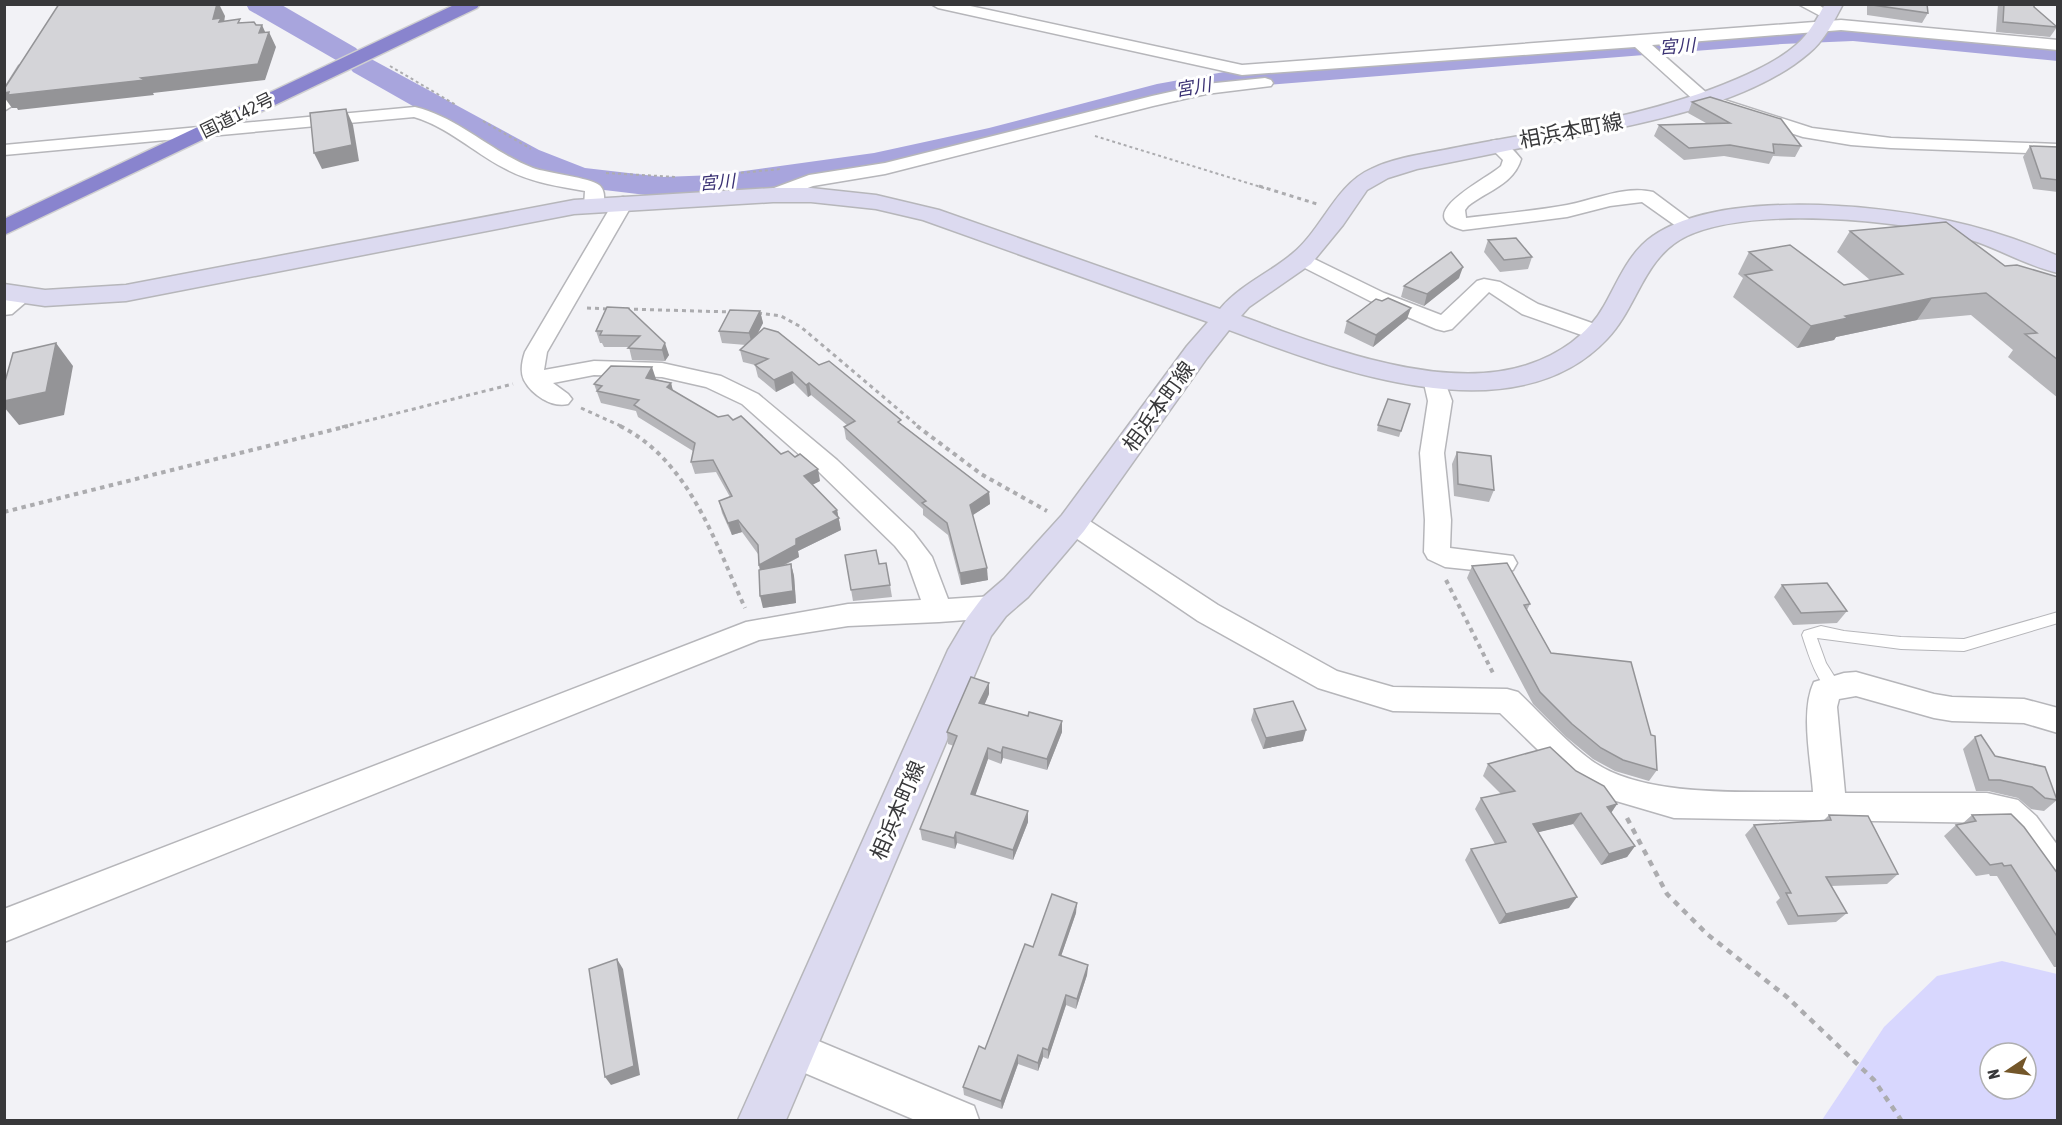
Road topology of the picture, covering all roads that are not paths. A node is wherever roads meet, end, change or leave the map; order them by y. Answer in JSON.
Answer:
{"nodes":[{"id":1,"x":471,"y":4,"type":"edge"},
{"id":2,"x":938,"y":4,"type":"edge"},
{"id":3,"x":1805,"y":4,"type":"edge"},
{"id":4,"x":1820,"y":26,"type":"edge"},
{"id":5,"x":2058,"y":45,"type":"edge"},
{"id":6,"x":1645,"y":47,"type":"junction"},
{"id":7,"x":36,"y":52,"type":"edge"},
{"id":8,"x":1703,"y":99,"type":"junction"},
{"id":9,"x":448,"y":104,"type":"road end"},
{"id":10,"x":4,"y":106,"type":"edge"},
{"id":11,"x":419,"y":110,"type":"junction"},
{"id":12,"x":203,"y":132,"type":"junction"},
{"id":13,"x":1497,"y":145,"type":"junction"},
{"id":14,"x":2058,"y":149,"type":"edge"},
{"id":15,"x":4,"y":150,"type":"edge"},
{"id":16,"x":773,"y":195,"type":"junction"},
{"id":17,"x":623,"y":203,"type":"junction"},
{"id":18,"x":594,"y":206,"type":"junction"},
{"id":19,"x":1690,"y":227,"type":"junction"},
{"id":20,"x":4,"y":228,"type":"edge"},
{"id":21,"x":1302,"y":259,"type":"junction"},
{"id":22,"x":2058,"y":266,"type":"edge"},
{"id":23,"x":10,"y":299,"type":"edge"},
{"id":24,"x":1227,"y":320,"type":"junction"},
{"id":25,"x":1598,"y":333,"type":"junction"},
{"id":26,"x":535,"y":379,"type":"junction"},
{"id":27,"x":1434,"y":379,"type":"junction"},
{"id":28,"x":560,"y":399,"type":"road end"},
{"id":29,"x":1073,"y":523,"type":"junction"},
{"id":30,"x":1503,"y":562,"type":"edge"},
{"id":31,"x":994,"y":607,"type":"junction"},
{"id":32,"x":939,"y":610,"type":"junction"},
{"id":33,"x":2058,"y":617,"type":"edge"},
{"id":34,"x":1834,"y":687,"type":"junction"},
{"id":35,"x":2058,"y":721,"type":"edge"},
{"id":36,"x":1830,"y":807,"type":"junction"},
{"id":37,"x":2058,"y":874,"type":"edge"},
{"id":38,"x":4,"y":926,"type":"edge"},
{"id":39,"x":792,"y":1049,"type":"junction"},
{"id":40,"x":762,"y":1120,"type":"edge"},
{"id":41,"x":960,"y":1120,"type":"edge"}],
"edges":[{"from":1,"to":12,"type":"highway","name":"国道142号"},
{"from":2,"to":6,"type":"street"},
{"from":3,"to":4,"type":"street"},
{"from":4,"to":5,"type":"street"},
{"from":4,"to":6,"type":"street"},
{"from":4,"to":8,"type":"street","name":"相浜本町線"},
{"from":6,"to":8,"type":"street"},
{"from":6,"to":16,"type":"street"},
{"from":7,"to":10,"type":"street"},
{"from":8,"to":13,"type":"street","name":"相浜本町線"},
{"from":8,"to":14,"type":"street"},
{"from":9,"to":11,"type":"street"},
{"from":11,"to":12,"type":"street"},
{"from":11,"to":18,"type":"street"},
{"from":12,"to":15,"type":"street"},
{"from":12,"to":20,"type":"highway","name":"国道142号"},
{"from":13,"to":19,"type":"street"},
{"from":13,"to":21,"type":"street","name":"相浜本町線"},
{"from":16,"to":17,"type":"street"},
{"from":16,"to":24,"type":"street"},
{"from":17,"to":18,"type":"street"},
{"from":17,"to":26,"type":"street"},
{"from":18,"to":23,"type":"street"},
{"from":19,"to":22,"type":"street"},
{"from":19,"to":25,"type":"street"},
{"from":21,"to":24,"type":"street","name":"相浜本町線"},
{"from":21,"to":25,"type":"street"},
{"from":24,"to":27,"type":"street"},
{"from":24,"to":29,"type":"street","name":"相浜本町線"},
{"from":25,"to":27,"type":"street"},
{"from":26,"to":28,"type":"street"},
{"from":26,"to":32,"type":"street"},
{"from":27,"to":30,"type":"street"},
{"from":29,"to":31,"type":"street","name":"相浜本町線"},
{"from":29,"to":36,"type":"street"},
{"from":31,"to":32,"type":"street"},
{"from":31,"to":39,"type":"street","name":"相浜本町線"},
{"from":32,"to":38,"type":"street"},
{"from":33,"to":34,"type":"lane"},
{"from":34,"to":35,"type":"street"},
{"from":34,"to":36,"type":"street"},
{"from":36,"to":37,"type":"street"},
{"from":39,"to":40,"type":"street","name":"相浜本町線"},
{"from":39,"to":41,"type":"street"}]}
